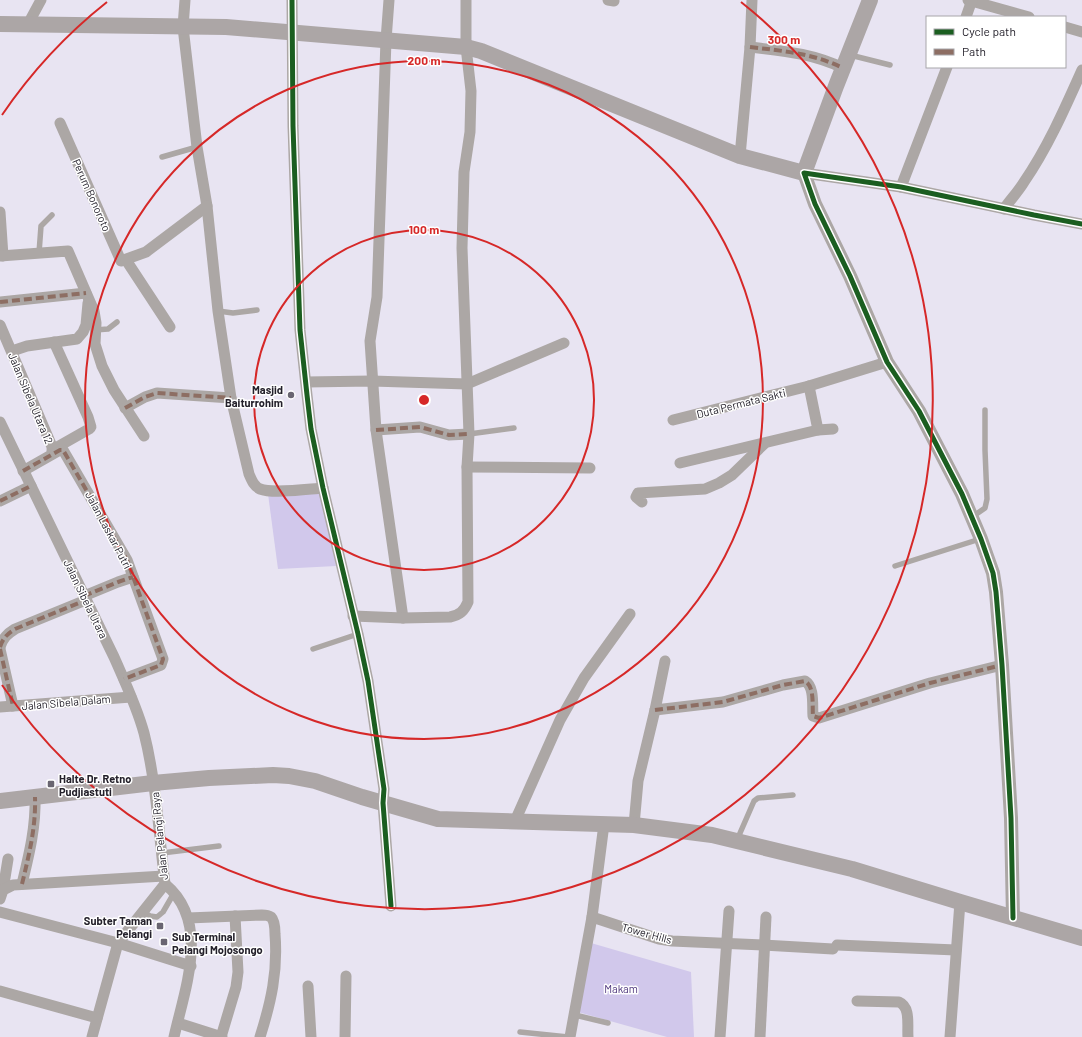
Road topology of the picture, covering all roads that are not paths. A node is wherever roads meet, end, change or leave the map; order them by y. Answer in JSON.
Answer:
{"nodes":[{"id":1,"x":41,"y":0,"type":"edge"},
{"id":2,"x":185,"y":0,"type":"edge"},
{"id":3,"x":292,"y":0,"type":"edge"},
{"id":4,"x":389,"y":0,"type":"edge"},
{"id":5,"x":466,"y":0,"type":"edge"},
{"id":6,"x":608,"y":0,"type":"edge"},
{"id":7,"x":614,"y":0,"type":"edge"},
{"id":8,"x":752,"y":0,"type":"edge"},
{"id":9,"x":870,"y":0,"type":"edge"},
{"id":10,"x":971,"y":0,"type":"edge"},
{"id":11,"x":966,"y":16,"type":"edge"},
{"id":12,"x":1026,"y":16,"type":"edge"},
{"id":13,"x":0,"y":24,"type":"edge"},
{"id":14,"x":25,"y":24,"type":"junction"},
{"id":15,"x":183,"y":27,"type":"junction"},
{"id":16,"x":1066,"y":27,"type":"edge"},
{"id":17,"x":1082,"y":32,"type":"edge"},
{"id":18,"x":292,"y":33,"type":"junction"},
{"id":19,"x":386,"y":40,"type":"junction"},
{"id":20,"x":466,"y":47,"type":"junction"},
{"id":21,"x":750,"y":47,"type":"junction"},
{"id":22,"x":846,"y":61,"type":"junction"},
{"id":23,"x":890,"y":65,"type":"dead end"},
{"id":24,"x":947,"y":68,"type":"edge"},
{"id":25,"x":1082,"y":70,"type":"edge"},
{"id":26,"x":60,"y":123,"type":"dead end"},
{"id":27,"x":197,"y":147,"type":"junction"},
{"id":28,"x":740,"y":156,"type":"junction"},
{"id":29,"x":162,"y":157,"type":"dead end"},
{"id":30,"x":804,"y":173,"type":"junction"},
{"id":31,"x":900,"y":187,"type":"junction"},
{"id":32,"x":207,"y":206,"type":"junction"},
{"id":33,"x":1004,"y":209,"type":"junction"},
{"id":34,"x":0,"y":212,"type":"edge"},
{"id":35,"x":52,"y":215,"type":"dead end"},
{"id":36,"x":1082,"y":224,"type":"edge"},
{"id":37,"x":39,"y":253,"type":"junction"},
{"id":38,"x":1,"y":256,"type":"edge"},
{"id":39,"x":126,"y":260,"type":"junction"},
{"id":40,"x":87,"y":295,"type":"junction"},
{"id":41,"x":0,"y":302,"type":"edge"},
{"id":42,"x":257,"y":310,"type":"dead end"},
{"id":43,"x":218,"y":311,"type":"junction"},
{"id":44,"x":117,"y":322,"type":"dead end"},
{"id":45,"x":0,"y":325,"type":"edge"},
{"id":46,"x":170,"y":327,"type":"dead end"},
{"id":47,"x":95,"y":330,"type":"junction"},
{"id":48,"x":54,"y":342,"type":"junction"},
{"id":49,"x":564,"y":343,"type":"dead end"},
{"id":50,"x":12,"y":352,"type":"junction"},
{"id":51,"x":887,"y":362,"type":"junction"},
{"id":52,"x":372,"y":381,"type":"junction"},
{"id":53,"x":306,"y":382,"type":"junction"},
{"id":54,"x":467,"y":384,"type":"junction"},
{"id":55,"x":809,"y":386,"type":"junction"},
{"id":56,"x":231,"y":398,"type":"junction"},
{"id":57,"x":125,"y":408,"type":"junction"},
{"id":58,"x":985,"y":410,"type":"dead end"},
{"id":59,"x":673,"y":420,"type":"dead end"},
{"id":60,"x":0,"y":422,"type":"edge"},
{"id":61,"x":514,"y":428,"type":"dead end"},
{"id":62,"x":833,"y":429,"type":"dead end"},
{"id":63,"x":376,"y":430,"type":"junction"},
{"id":64,"x":818,"y":430,"type":"junction"},
{"id":65,"x":469,"y":434,"type":"junction"},
{"id":66,"x":144,"y":436,"type":"dead end"},
{"id":67,"x":764,"y":443,"type":"junction"},
{"id":68,"x":53,"y":449,"type":"junction"},
{"id":69,"x":680,"y":463,"type":"dead end"},
{"id":70,"x":467,"y":467,"type":"junction"},
{"id":71,"x":590,"y":468,"type":"dead end"},
{"id":72,"x":23,"y":469,"type":"junction"},
{"id":73,"x":31,"y":486,"type":"junction"},
{"id":74,"x":323,"y":488,"type":"junction"},
{"id":75,"x":0,"y":501,"type":"edge"},
{"id":76,"x":642,"y":502,"type":"dead end"},
{"id":77,"x":972,"y":517,"type":"junction"},
{"id":78,"x":981,"y":539,"type":"junction"},
{"id":79,"x":895,"y":566,"type":"dead end"},
{"id":80,"x":134,"y":577,"type":"junction"},
{"id":81,"x":85,"y":598,"type":"junction"},
{"id":82,"x":630,"y":614,"type":"dead end"},
{"id":83,"x":353,"y":616,"type":"junction"},
{"id":84,"x":403,"y":618,"type":"junction"},
{"id":85,"x":358,"y":634,"type":"junction"},
{"id":86,"x":1,"y":645,"type":"edge"},
{"id":87,"x":313,"y":649,"type":"dead end"},
{"id":88,"x":665,"y":661,"type":"dead end"},
{"id":89,"x":1002,"y":665,"type":"junction"},
{"id":90,"x":124,"y":679,"type":"junction"},
{"id":91,"x":132,"y":696,"type":"junction"},
{"id":92,"x":13,"y":706,"type":"junction"},
{"id":93,"x":0,"y":708,"type":"edge"},
{"id":94,"x":655,"y":710,"type":"junction"},
{"id":95,"x":153,"y":783,"type":"junction"},
{"id":96,"x":794,"y":795,"type":"dead end"},
{"id":97,"x":35,"y":797,"type":"junction"},
{"id":98,"x":0,"y":801,"type":"edge"},
{"id":99,"x":383,"y":803,"type":"junction"},
{"id":100,"x":515,"y":821,"type":"junction"},
{"id":101,"x":604,"y":824,"type":"junction"},
{"id":102,"x":634,"y":825,"type":"junction"},
{"id":103,"x":737,"y":840,"type":"junction"},
{"id":104,"x":219,"y":846,"type":"dead end"},
{"id":105,"x":162,"y":853,"type":"junction"},
{"id":106,"x":8,"y":859,"type":"dead end"},
{"id":107,"x":165,"y":880,"type":"junction"},
{"id":108,"x":22,"y":884,"type":"junction"},
{"id":109,"x":175,"y":891,"type":"junction"},
{"id":110,"x":2,"y":894,"type":"edge"},
{"id":111,"x":960,"y":902,"type":"junction"},
{"id":112,"x":391,"y":906,"type":"dead end"},
{"id":113,"x":729,"y":911,"type":"dead end"},
{"id":114,"x":0,"y":912,"type":"edge"},
{"id":115,"x":143,"y":912,"type":"junction"},
{"id":116,"x":236,"y":916,"type":"junction"},
{"id":117,"x":592,"y":917,"type":"junction"},
{"id":118,"x":766,"y":917,"type":"dead end"},
{"id":119,"x":188,"y":918,"type":"junction"},
{"id":120,"x":1014,"y":918,"type":"junction"},
{"id":121,"x":1082,"y":938,"type":"edge"},
{"id":122,"x":118,"y":943,"type":"junction"},
{"id":123,"x":727,"y":943,"type":"junction"},
{"id":124,"x":763,"y":945,"type":"junction"},
{"id":125,"x":956,"y":950,"type":"junction"},
{"id":126,"x":191,"y":966,"type":"junction"},
{"id":127,"x":346,"y":976,"type":"dead end"},
{"id":128,"x":308,"y":986,"type":"dead end"},
{"id":129,"x":0,"y":991,"type":"edge"},
{"id":130,"x":857,"y":1001,"type":"dead end"},
{"id":131,"x":575,"y":1015,"type":"junction"},
{"id":132,"x":97,"y":1018,"type":"junction"},
{"id":133,"x":178,"y":1023,"type":"junction"},
{"id":134,"x":608,"y":1023,"type":"dead end"},
{"id":135,"x":520,"y":1032,"type":"dead end"},
{"id":136,"x":92,"y":1037,"type":"edge"},
{"id":137,"x":174,"y":1037,"type":"edge"},
{"id":138,"x":221,"y":1037,"type":"edge"},
{"id":139,"x":260,"y":1037,"type":"edge"},
{"id":140,"x":311,"y":1037,"type":"edge"},
{"id":141,"x":345,"y":1037,"type":"edge"},
{"id":142,"x":569,"y":1037,"type":"edge"},
{"id":143,"x":720,"y":1037,"type":"edge"},
{"id":144,"x":760,"y":1037,"type":"edge"},
{"id":145,"x":908,"y":1037,"type":"edge"},
{"id":146,"x":950,"y":1037,"type":"edge"}],
"edges":[{"from":1,"to":14,"type":"street"},
{"from":2,"to":15,"type":"street"},
{"from":3,"to":18,"type":"street"},
{"from":4,"to":19,"type":"street"},
{"from":5,"to":20,"type":"street"},
{"from":6,"to":7,"type":"street"},
{"from":8,"to":21,"type":"street"},
{"from":9,"to":22,"type":"main road"},
{"from":10,"to":11,"type":"street"},
{"from":10,"to":12,"type":"street"},
{"from":13,"to":14,"type":"main road"},
{"from":14,"to":15,"type":"main road"},
{"from":15,"to":18,"type":"main road"},
{"from":15,"to":27,"type":"street"},
{"from":16,"to":17,"type":"street"},
{"from":18,"to":19,"type":"main road"},
{"from":18,"to":53,"type":"street"},
{"from":19,"to":20,"type":"main road"},
{"from":19,"to":52,"type":"street"},
{"from":20,"to":28,"type":"main road"},
{"from":20,"to":54,"type":"street"},
{"from":21,"to":22,"type":"street"},
{"from":21,"to":28,"type":"street"},
{"from":22,"to":23,"type":"lane"},
{"from":22,"to":30,"type":"main road"},
{"from":24,"to":31,"type":"street"},
{"from":25,"to":33,"type":"street"},
{"from":26,"to":39,"type":"street","name":"Perum Bonoroto"},
{"from":27,"to":29,"type":"lane"},
{"from":27,"to":32,"type":"street"},
{"from":28,"to":30,"type":"main road"},
{"from":30,"to":31,"type":"street"},
{"from":30,"to":51,"type":"street"},
{"from":31,"to":33,"type":"street"},
{"from":32,"to":39,"type":"street"},
{"from":32,"to":43,"type":"street"},
{"from":33,"to":36,"type":"street"},
{"from":34,"to":38,"type":"street"},
{"from":35,"to":37,"type":"lane"},
{"from":37,"to":38,"type":"street"},
{"from":37,"to":40,"type":"street"},
{"from":39,"to":46,"type":"street","name":"Perum Bonoroto"},
{"from":40,"to":41,"type":"street"},
{"from":40,"to":47,"type":"street"},
{"from":40,"to":48,"type":"street"},
{"from":42,"to":43,"type":"lane"},
{"from":43,"to":56,"type":"street"},
{"from":44,"to":47,"type":"lane"},
{"from":45,"to":50,"type":"street","name":"Jalan Sibela Utara 12"},
{"from":47,"to":57,"type":"street"},
{"from":48,"to":50,"type":"street"},
{"from":48,"to":68,"type":"street"},
{"from":49,"to":54,"type":"street"},
{"from":50,"to":68,"type":"street","name":"Jalan Sibela Utara 12"},
{"from":51,"to":55,"type":"street","name":"Duta Permata Sakti"},
{"from":51,"to":77,"type":"street"},
{"from":52,"to":53,"type":"street"},
{"from":52,"to":54,"type":"street"},
{"from":52,"to":63,"type":"street"},
{"from":53,"to":74,"type":"street"},
{"from":54,"to":65,"type":"street"},
{"from":55,"to":59,"type":"street","name":"Duta Permata Sakti"},
{"from":55,"to":64,"type":"street"},
{"from":56,"to":57,"type":"street"},
{"from":56,"to":74,"type":"street"},
{"from":57,"to":66,"type":"street"},
{"from":58,"to":77,"type":"lane"},
{"from":60,"to":72,"type":"street","name":"Jalan Sibela Utara"},
{"from":61,"to":65,"type":"lane"},
{"from":62,"to":64,"type":"street"},
{"from":63,"to":65,"type":"street"},
{"from":63,"to":84,"type":"street"},
{"from":64,"to":67,"type":"street"},
{"from":65,"to":70,"type":"street"},
{"from":67,"to":69,"type":"street"},
{"from":67,"to":76,"type":"street"},
{"from":68,"to":72,"type":"street"},
{"from":70,"to":71,"type":"street"},
{"from":70,"to":84,"type":"street"},
{"from":72,"to":73,"type":"street","name":"Jalan Sibela Utara"},
{"from":72,"to":80,"type":"street","name":"Jalan Laskar Putri"},
{"from":73,"to":75,"type":"street"},
{"from":73,"to":81,"type":"street","name":"Jalan Sibela Utara"},
{"from":74,"to":83,"type":"street"},
{"from":77,"to":78,"type":"street"},
{"from":78,"to":79,"type":"lane"},
{"from":78,"to":89,"type":"street"},
{"from":80,"to":81,"type":"street"},
{"from":80,"to":90,"type":"street","name":"Jalan Laskar Putri"},
{"from":81,"to":86,"type":"street"},
{"from":81,"to":90,"type":"street","name":"Jalan Sibela Utara"},
{"from":82,"to":100,"type":"street"},
{"from":83,"to":84,"type":"street"},
{"from":83,"to":85,"type":"street"},
{"from":85,"to":87,"type":"lane"},
{"from":85,"to":99,"type":"street"},
{"from":86,"to":92,"type":"street"},
{"from":88,"to":94,"type":"street"},
{"from":89,"to":94,"type":"street"},
{"from":89,"to":120,"type":"street"},
{"from":90,"to":91,"type":"street","name":"Jalan Sibela Utara"},
{"from":91,"to":92,"type":"street","name":"Jalan Sibela Dalam"},
{"from":91,"to":95,"type":"street","name":"Jalan Sibela Utara"},
{"from":92,"to":93,"type":"street","name":"Jalan Sibela Dalam"},
{"from":94,"to":102,"type":"street"},
{"from":95,"to":97,"type":"main road"},
{"from":95,"to":99,"type":"main road"},
{"from":95,"to":105,"type":"street","name":"Jalan Pelangi Raya"},
{"from":96,"to":103,"type":"lane"},
{"from":97,"to":98,"type":"main road"},
{"from":97,"to":108,"type":"street"},
{"from":99,"to":100,"type":"main road"},
{"from":99,"to":112,"type":"street"},
{"from":100,"to":101,"type":"main road"},
{"from":101,"to":102,"type":"main road"},
{"from":101,"to":117,"type":"street"},
{"from":102,"to":103,"type":"main road"},
{"from":103,"to":111,"type":"main road"},
{"from":104,"to":105,"type":"lane"},
{"from":105,"to":107,"type":"street","name":"Jalan Pelangi Raya"},
{"from":106,"to":110,"type":"street"},
{"from":107,"to":108,"type":"street"},
{"from":107,"to":109,"type":"street"},
{"from":107,"to":115,"type":"street","name":"Jalan Pelangi Raya"},
{"from":108,"to":110,"type":"street"},
{"from":109,"to":115,"type":"lane"},
{"from":109,"to":119,"type":"street"},
{"from":111,"to":120,"type":"main road"},
{"from":111,"to":125,"type":"street"},
{"from":113,"to":123,"type":"street"},
{"from":114,"to":122,"type":"street"},
{"from":115,"to":122,"type":"street","name":"Jalan Pelangi Raya"},
{"from":116,"to":119,"type":"street"},
{"from":116,"to":138,"type":"street"},
{"from":116,"to":139,"type":"street"},
{"from":117,"to":123,"type":"street","name":"Tower Hills"},
{"from":117,"to":131,"type":"street"},
{"from":118,"to":124,"type":"street"},
{"from":119,"to":126,"type":"street"},
{"from":120,"to":121,"type":"main road"},
{"from":122,"to":126,"type":"street"},
{"from":122,"to":132,"type":"street","name":"Jalan Pelangi Raya"},
{"from":123,"to":124,"type":"street","name":"Tower Hills"},
{"from":123,"to":143,"type":"street"},
{"from":124,"to":125,"type":"street","name":"Tower Hills"},
{"from":124,"to":144,"type":"street"},
{"from":125,"to":146,"type":"street"},
{"from":126,"to":133,"type":"street"},
{"from":127,"to":141,"type":"street"},
{"from":128,"to":140,"type":"street"},
{"from":129,"to":132,"type":"street"},
{"from":130,"to":145,"type":"street"},
{"from":131,"to":134,"type":"lane"},
{"from":131,"to":142,"type":"street"},
{"from":132,"to":136,"type":"street","name":"Jalan Pelangi Raya"},
{"from":133,"to":137,"type":"street"},
{"from":133,"to":138,"type":"street"},
{"from":135,"to":142,"type":"lane"}]}
